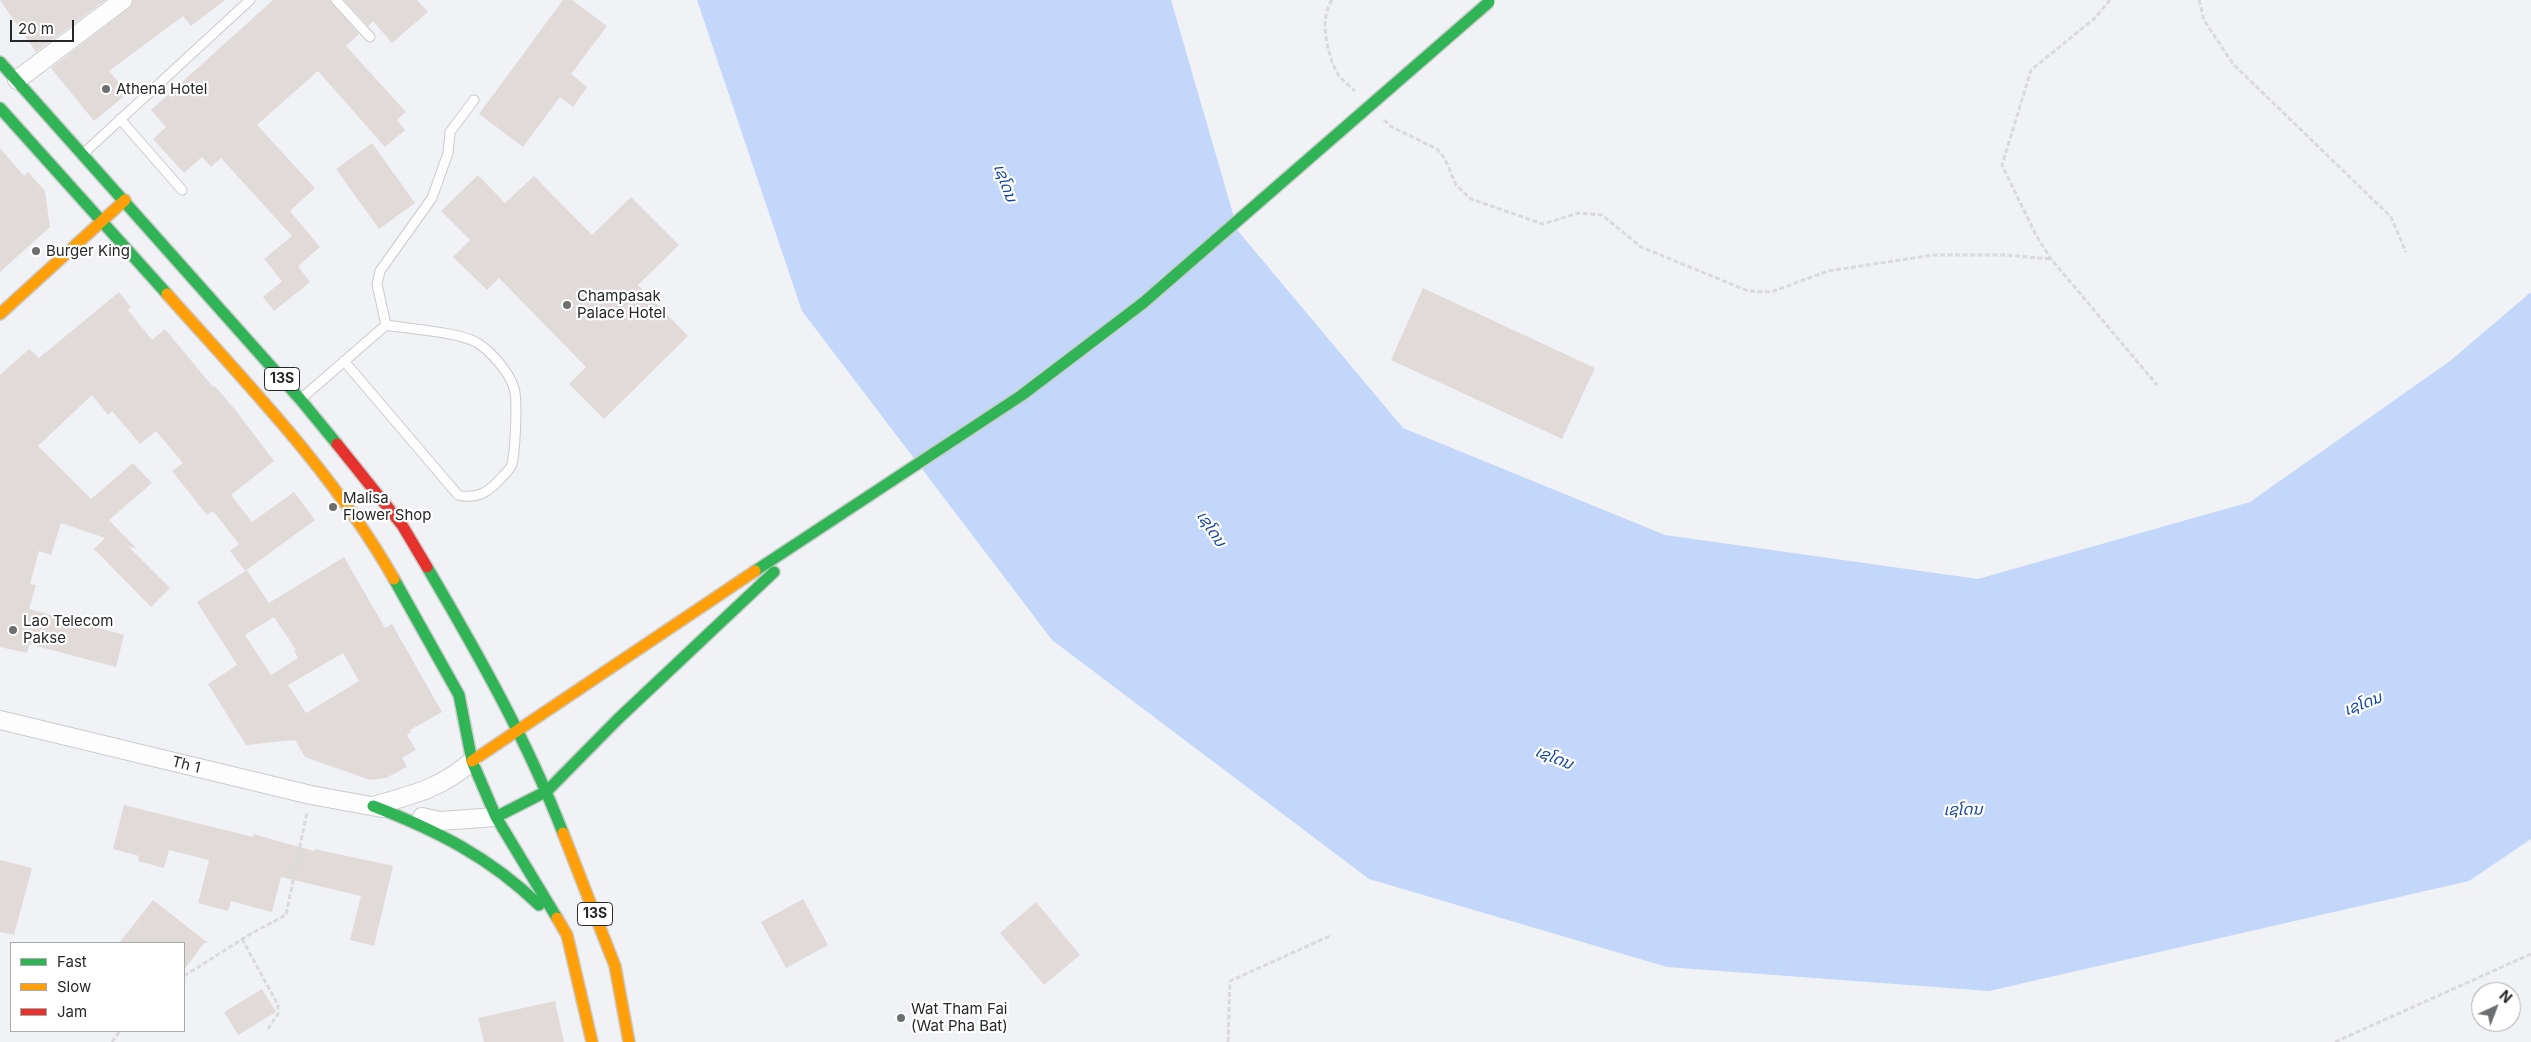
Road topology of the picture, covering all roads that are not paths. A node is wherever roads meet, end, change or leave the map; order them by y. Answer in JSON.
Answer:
{"nodes":[{"id":1,"x":123,"y":0,"type":"edge"},
{"id":2,"x":250,"y":0,"type":"edge"},
{"id":3,"x":336,"y":0,"type":"edge"},
{"id":4,"x":1491,"y":1,"type":"edge"},
{"id":5,"x":370,"y":37,"type":"dead end"},
{"id":6,"x":0,"y":62,"type":"edge"},
{"id":7,"x":17,"y":80,"type":"junction"},
{"id":8,"x":474,"y":100,"type":"dead end"},
{"id":9,"x":0,"y":108,"type":"edge"},
{"id":10,"x":120,"y":119,"type":"junction"},
{"id":11,"x":83,"y":154,"type":"junction"},
{"id":12,"x":182,"y":190,"type":"dead end"},
{"id":13,"x":125,"y":200,"type":"junction"},
{"id":14,"x":103,"y":221,"type":"junction"},
{"id":15,"x":0,"y":314,"type":"edge"},
{"id":16,"x":386,"y":325,"type":"junction"},
{"id":17,"x":344,"y":361,"type":"junction"},
{"id":18,"x":300,"y":399,"type":"junction"},
{"id":19,"x":828,"y":522,"type":"junction"},
{"id":20,"x":0,"y":720,"type":"edge"},
{"id":21,"x":518,"y":730,"type":"junction"},
{"id":22,"x":472,"y":761,"type":"junction"},
{"id":23,"x":547,"y":791,"type":"junction"},
{"id":24,"x":373,"y":806,"type":"junction"},
{"id":25,"x":496,"y":817,"type":"junction"},
{"id":26,"x":568,"y":935,"type":"junction"},
{"id":27,"x":592,"y":1042,"type":"edge"},
{"id":28,"x":629,"y":1042,"type":"edge"}],
"edges":[{"from":1,"to":7,"type":"street"},
{"from":2,"to":10,"type":"lane"},
{"from":3,"to":5,"type":"lane"},
{"from":4,"to":19,"type":"main road","bridge":true},
{"from":6,"to":7,"type":"main road","number":"13S"},
{"from":7,"to":11,"type":"main road","number":"13S"},
{"from":8,"to":16,"type":"lane"},
{"from":9,"to":14,"type":"main road","number":"13S"},
{"from":10,"to":11,"type":"lane"},
{"from":10,"to":12,"type":"lane"},
{"from":11,"to":13,"type":"main road","number":"13S"},
{"from":13,"to":14,"type":"main road"},
{"from":13,"to":18,"type":"main road","number":"13S"},
{"from":14,"to":15,"type":"main road"},
{"from":14,"to":22,"type":"main road","number":"13S"},
{"from":16,"to":17,"type":"lane"},
{"from":16,"to":17,"type":"lane"},
{"from":17,"to":18,"type":"lane"},
{"from":18,"to":21,"type":"main road","number":"13S"},
{"from":19,"to":21,"type":"main road"},
{"from":19,"to":23,"type":"main road"},
{"from":20,"to":24,"type":"street","name":"Th 1"},
{"from":21,"to":22,"type":"main road"},
{"from":21,"to":23,"type":"main road","number":"13S"},
{"from":22,"to":24,"type":"street","name":"Th 1"},
{"from":22,"to":25,"type":"main road","number":"13S"},
{"from":23,"to":25,"type":"main road"},
{"from":23,"to":28,"type":"main road","number":"13S"},
{"from":24,"to":25,"type":"street","name":"Th 1"},
{"from":24,"to":26,"type":"main road"},
{"from":25,"to":26,"type":"main road","number":"13S"},
{"from":26,"to":27,"type":"main road","number":"13S"}]}
